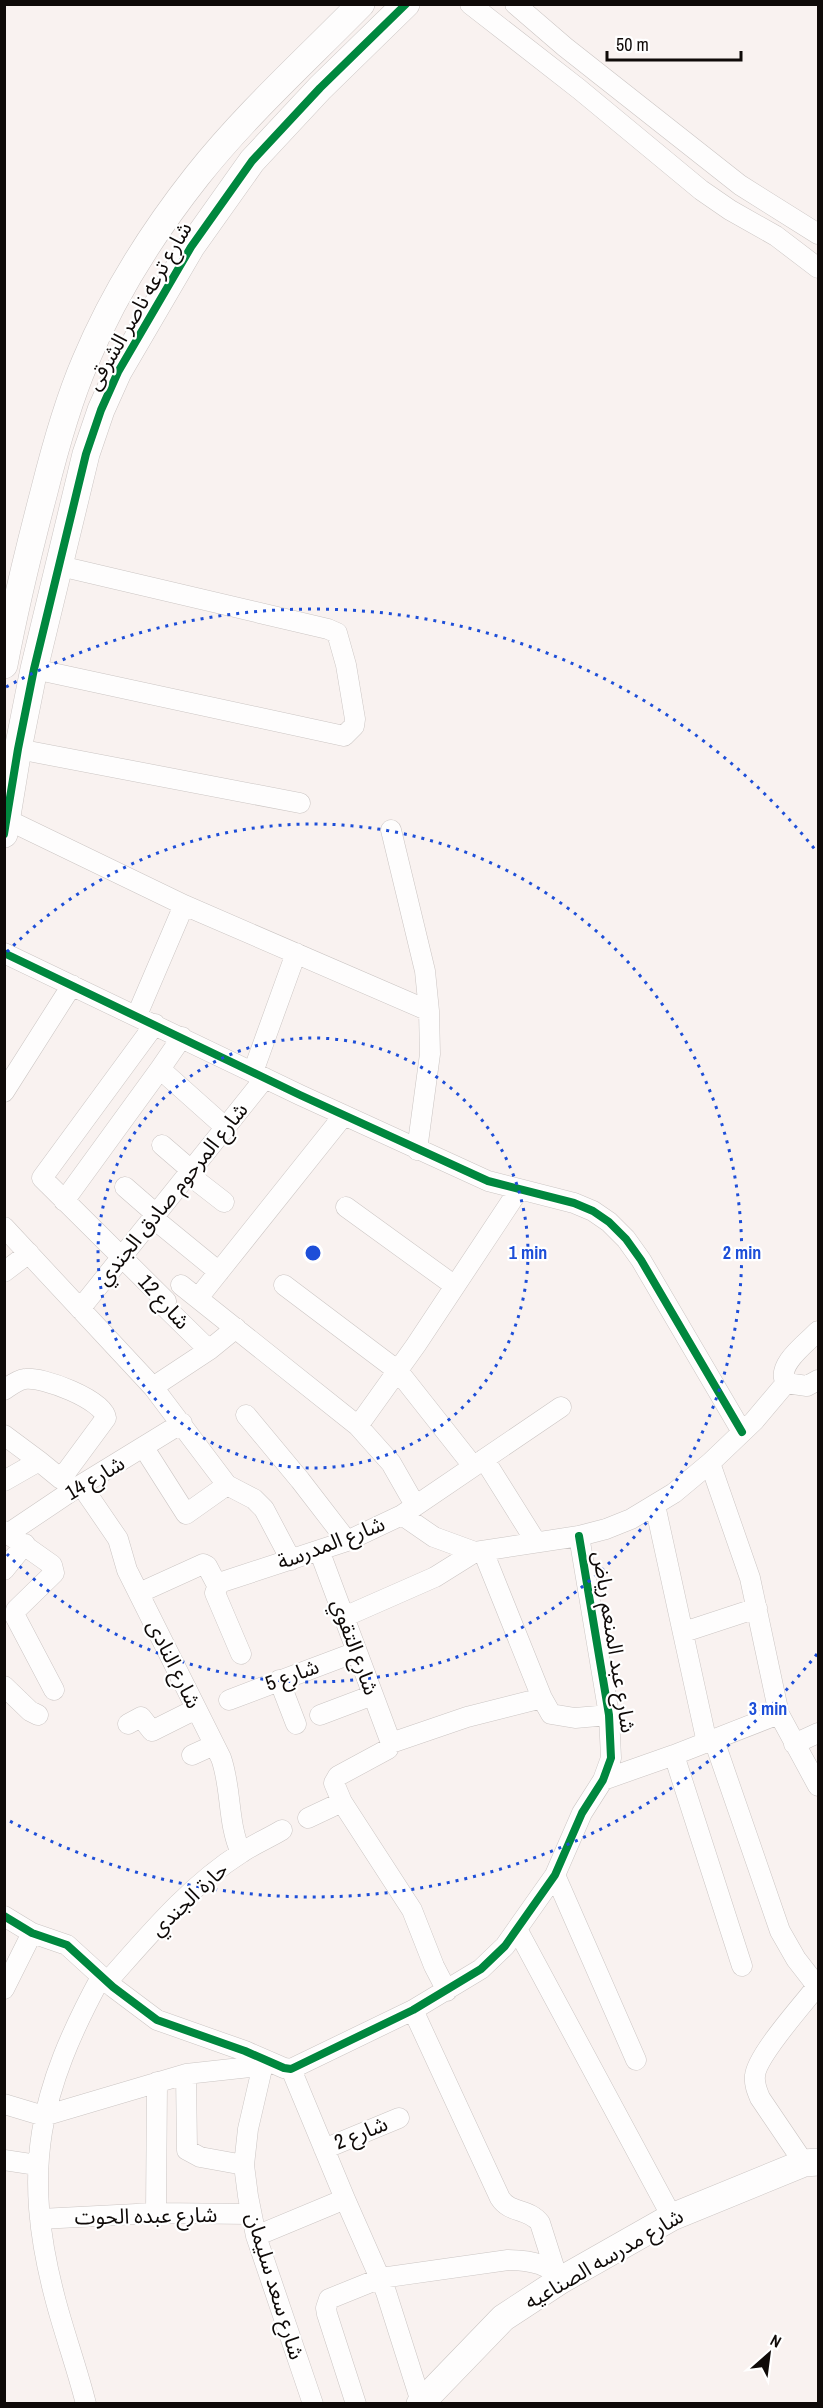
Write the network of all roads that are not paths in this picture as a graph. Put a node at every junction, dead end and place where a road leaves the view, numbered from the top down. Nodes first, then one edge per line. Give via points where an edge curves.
1 (361, 4) edge
2 (406, 4) edge
3 (470, 4) edge
4 (515, 4) edge
5 (819, 234) edge
6 (819, 268) edge
7 (60, 566) junction
8 (4, 665) edge
9 (34, 669) junction
10 (18, 749) junction
11 (300, 803) dead end
12 (6, 827) edge
13 (391, 830) dead end
14 (184, 905) junction
15 (4, 953) edge
16 (296, 953) junction
17 (72, 985) junction
18 (429, 1011) junction
19 (137, 1015) junction
20 (155, 1024) junction
21 (182, 1037) junction
22 (160, 1069) junction
23 (259, 1075) junction
24 (4, 1092) edge
25 (344, 1116) junction
26 (225, 1128) junction
27 (162, 1145) dead end
28 (417, 1150) junction
29 (190, 1172) junction
30 (124, 1187) dead end
31 (518, 1191) junction
32 (64, 1201) junction
33 (224, 1202) dead end
34 (346, 1208) dead end
35 (155, 1216) junction
36 (4, 1227) edge
37 (29, 1253) junction
38 (122, 1257) junction
39 (4, 1272) edge
40 (219, 1272) junction
41 (181, 1285) dead end
42 (284, 1285) dead end
43 (455, 1286) junction
44 (198, 1298) junction
45 (80, 1309) junction
46 (236, 1328) junction
47 (819, 1331) edge
48 (209, 1350) junction
49 (398, 1371) junction
50 (819, 1380) edge
51 (786, 1383) junction
52 (153, 1387) junction
53 (4, 1390) edge
54 (561, 1407) dead end
55 (246, 1415) dead end
56 (182, 1423) junction
57 (358, 1426) junction
58 (742, 1432) junction
59 (4, 1435) edge
60 (144, 1448) junction
61 (39, 1461) junction
62 (479, 1462) junction
63 (710, 1463) junction
64 (4, 1481) edge
65 (81, 1485) junction
66 (227, 1485) junction
67 (655, 1505) junction
68 (408, 1510) junction
69 (13, 1536) edge
70 (579, 1536) junction
71 (347, 1541) junction
72 (536, 1542) junction
73 (319, 1550) junction
74 (479, 1552) junction
75 (291, 1560) junction
76 (4, 1570) edge
77 (217, 1585) junction
78 (139, 1593) junction
79 (758, 1608) junction
80 (344, 1617) junction
81 (684, 1632) junction
82 (356, 1652) junction
83 (241, 1654) dead end
84 (279, 1680) junction
85 (4, 1686) edge
86 (54, 1690) dead end
87 (373, 1695) junction
88 (542, 1698) junction
89 (229, 1700) dead end
90 (196, 1708) junction
91 (609, 1714) junction
92 (779, 1714) junction
93 (38, 1715) dead end
94 (320, 1715) dead end
95 (128, 1724) dead end
96 (296, 1724) dead end
97 (819, 1733) edge
98 (711, 1741) junction
99 (391, 1743) junction
100 (794, 1744) junction
101 (214, 1745) junction
102 (192, 1755) dead end
103 (674, 1755) junction
104 (603, 1780) junction
105 (819, 1786) edge
106 (342, 1802) junction
107 (308, 1818) dead end
108 (282, 1830) dead end
109 (241, 1853) junction
110 (555, 1875) junction
111 (4, 1916) edge
112 (517, 1929) junction
113 (32, 1933) junction
114 (742, 1965) dead end
115 (104, 1979) junction
116 (818, 1985) edge
117 (4, 1989) edge
118 (447, 1991) junction
119 (413, 2010) junction
120 (264, 2060) junction
121 (636, 2060) dead end
122 (291, 2068) junction
123 (186, 2074) junction
124 (157, 2082) junction
125 (4, 2104) edge
126 (44, 2116) junction
127 (399, 2118) dead end
128 (324, 2149) junction
129 (4, 2160) edge
130 (811, 2163) edge
131 (37, 2165) junction
132 (244, 2165) junction
133 (345, 2199) junction
134 (156, 2213) junction
135 (251, 2214) junction
136 (672, 2217) junction
137 (40, 2219) junction
138 (256, 2236) junction
139 (558, 2275) junction
140 (381, 2278) junction
141 (86, 2403) edge
142 (313, 2403) edge
143 (356, 2403) edge
144 (421, 2403) edge

1 - 8 street, شارع ترعه ناصر الشرقى via 198,174 154,233 116,296 59,431 18,588
2 - 7 street, شارع ترعه ناصر الشرقى via 252,161 191,247 118,372 101,410 86,454
3 - 6 street via 701,190
4 - 5 street via 740,185
7 - 9 street, شارع ترعه ناصر الشرقى
7 - 9 street via 337,633 346,665 354,726 344,736
9 - 10 street, شارع ترعه ناصر الشرقى
10 - 11 street
10 - 12 street, شارع ترعه ناصر الشرقى
12 - 14 street
13 - 18 street via 425,971
14 - 16 street
14 - 19 street
15 - 17 street
16 - 18 street
16 - 23 street, شارع المرحوم صادق الجندي
17 - 19 street
17 - 24 street
18 - 28 street via 430,1054
19 - 20 street
20 - 21 street
20 - 32 street, شارع 12 via 42,1178
21 - 22 street
21 - 23 street
22 - 26 street
22 - 32 street
23 - 25 street
23 - 26 street, شارع المرحوم صادق الجندي
25 - 28 street
25 - 40 street
26 - 29 street, شارع المرحوم صادق الجندي
27 - 29 street
28 - 31 street
29 - 33 street
29 - 35 street, شارع المرحوم صادق الجندي
30 - 35 street
31 - 43 street
31 - 58 street via 593,1211 626,1239
32 - 38 street, شارع 12
34 - 43 street
35 - 38 street, شارع المرحوم صادق الجندي
35 - 40 street
36 - 37 street
37 - 39 street
37 - 45 street
38 - 45 street, شارع المرحوم صادق الجندي
38 - 48 street, شارع 12
40 - 44 street
41 - 44 street
42 - 49 street
43 - 49 street
44 - 46 street
45 - 52 street
46 - 48 street
46 - 57 street
47 - 51 street via 787,1363
48 - 52 street
49 - 57 street
49 - 62 street
50 - 51 street via 807,1386
51 - 58 street
52 - 56 street
53 - 61 street via 25,1378 47,1382 98,1405 105,1414 103,1423 62,1479
54 - 62 street, شارع المدرسة
55 - 71 street
56 - 60 street, شارع 14
56 - 66 street
57 - 68 street via 391,1463
58 - 63 street
59 - 61 street
60 - 65 street, شارع 14
60 - 66 street via 186,1514
61 - 64 street
62 - 68 street, شارع المدرسة
62 - 72 street
63 - 67 street
63 - 79 street
65 - 69 street, شارع 14
65 - 78 street, شارع النادى via 118,1539
66 - 75 street via 264,1509
67 - 70 street via 606,1529
67 - 81 street
68 - 71 street, شارع المدرسة
68 - 74 street via 434,1538
69 - 76 street, شارع 14
69 - 86 street via 52,1565 54,1573 16,1610 15,1616
70 - 72 street
70 - 91 street, شارع عبد المنعم رياض
71 - 73 street, شارع المدرسة
72 - 74 street
73 - 75 street, شارع المدرسة
73 - 80 street, شارع التقوي
74 - 80 street via 435,1577
74 - 88 street
75 - 77 street, شارع المدرسة
77 - 78 street via 202,1564
77 - 83 street via 215,1593
78 - 90 street, شارع النادى
79 - 81 street
79 - 92 street
80 - 82 street, شارع التقوي
81 - 98 street
82 - 84 street, شارع 5
82 - 87 street, شارع التقوي
84 - 89 street, شارع 5
84 - 96 street
85 - 93 street
87 - 94 street
87 - 99 street, شارع التقوي
88 - 91 street via 551,1714 557,1716
88 - 99 street via 467,1717
90 - 95 street via 152,1731 141,1717
90 - 101 street, شارع النادى
91 - 104 street, شارع عبد المنعم رياض via 611,1758
92 - 98 street
92 - 100 street
97 - 100 street
98 - 103 street
98 - 116 street via 780,1931 796,1959
99 - 106 street via 388,1749 336,1778 334,1784
100 - 105 street
101 - 102 street
101 - 109 street, شارع النادى via 225,1768 233,1829
103 - 104 street
103 - 114 street
104 - 110 street, شارع عبد المنعم رياض via 582,1813
106 - 107 street
106 - 118 street via 412,1910
108 - 109 street, حارة الجندي
109 - 115 street, حارة الجندي via 203,1882
110 - 112 street, شارع عبد المنعم رياض
110 - 121 street
111 - 113 street
112 - 118 street, شارع عبد المنعم رياض via 481,1969
112 - 136 street
113 - 115 street via 68,1945
113 - 117 street
115 - 120 street via 157,2020
115 - 126 street, حارة الجندي via 65,2049
116 - 130 street via 754,2074 760,2098
118 - 119 street, شارع عبد المنعم رياض
119 - 122 street, شارع عبد المنعم رياض
119 - 139 street via 500,2198 508,2207 536,2217
120 - 122 street
120 - 123 street via 250,2067
120 - 132 street, شارع سعد سليمان
122 - 128 street
123 - 124 street
123 - 132 street via 187,2150 200,2157
124 - 126 street
124 - 134 street
125 - 126 street
126 - 131 street, حارة الجندي
127 - 128 street, شارع 2
128 - 133 street
129 - 131 street
130 - 136 street, شارع مدرسه الصناعيه
131 - 137 street, حارة الجندي
132 - 135 street, شارع سعد سليمان
133 - 138 street
133 - 140 street
134 - 135 street, شارع عبده الحوت
134 - 137 street, شارع عبده الحوت
135 - 138 street, شارع سعد سليمان
136 - 139 street, شارع مدرسه الصناعيه
137 - 141 street, حارة الجندي via 55,2298
138 - 142 street, شارع سعد سليمان
139 - 140 street via 525,2260 508,2260
139 - 144 street, شارع مدرسه الصناعيه via 502,2318
140 - 143 street via 329,2300 326,2308
140 - 144 street

